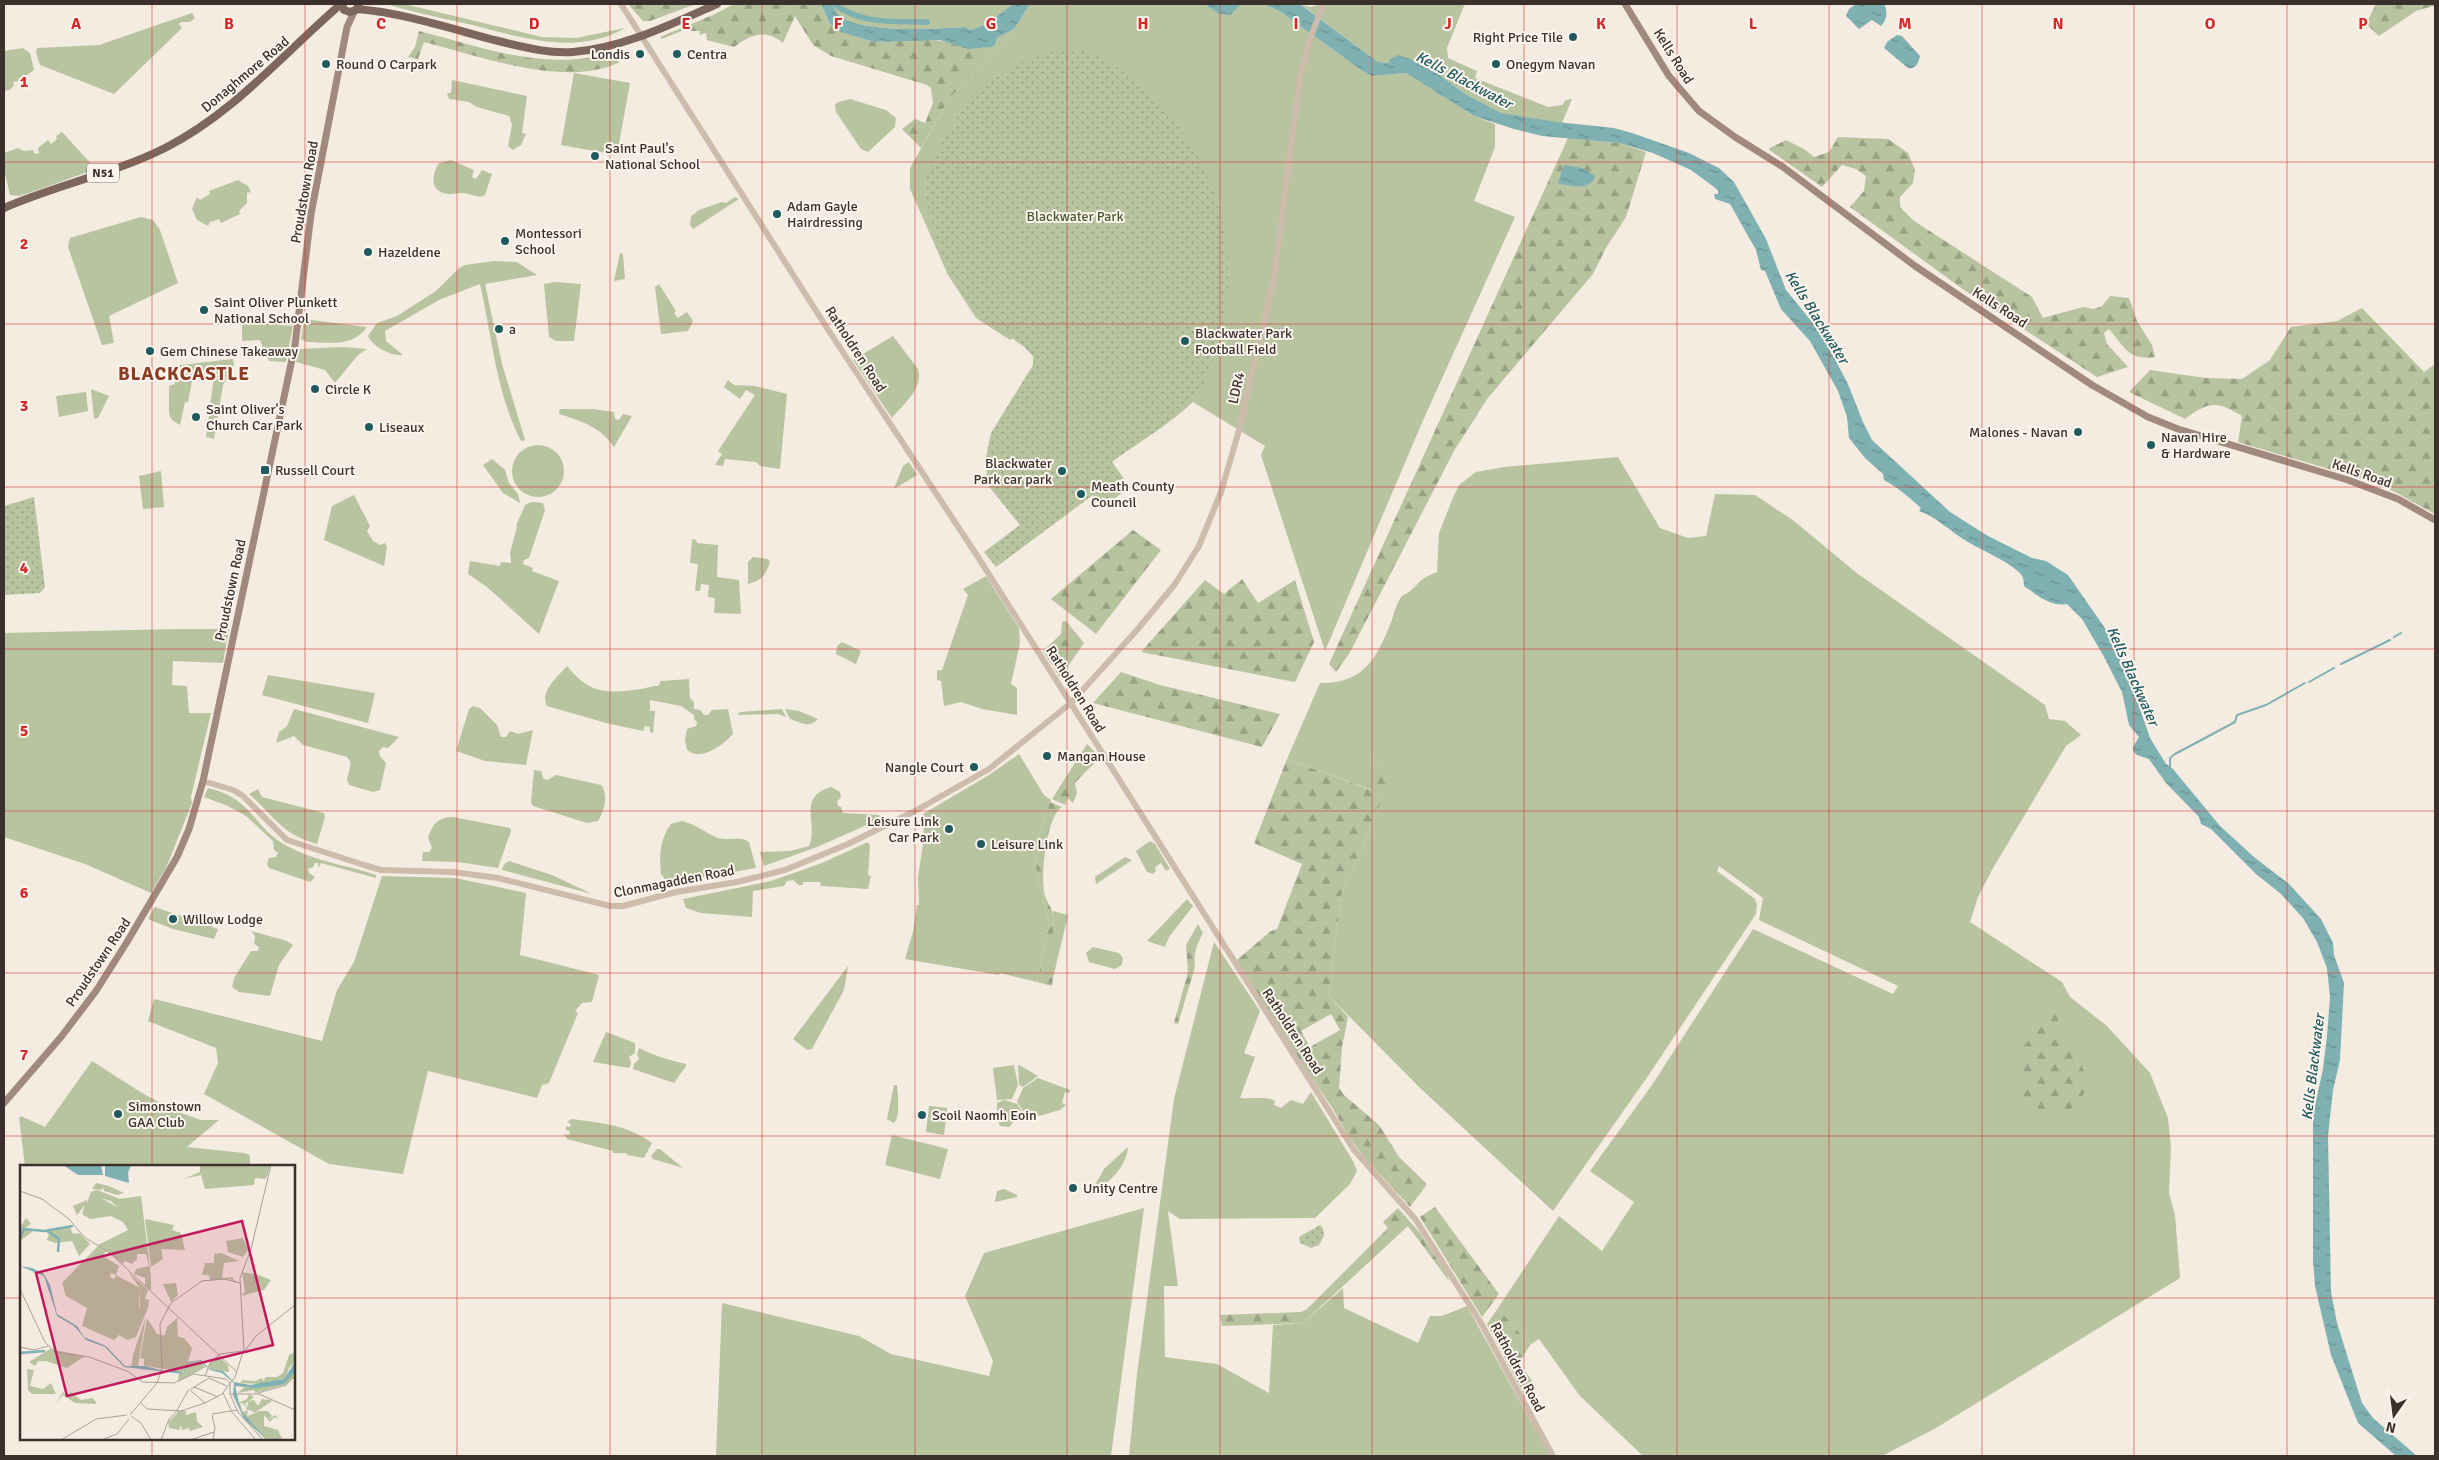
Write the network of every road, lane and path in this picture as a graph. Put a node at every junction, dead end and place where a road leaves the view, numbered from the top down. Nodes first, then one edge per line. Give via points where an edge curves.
1 (365, 4) edge
2 (621, 4) edge
3 (717, 4) edge
4 (1323, 4) edge
5 (1625, 4) edge
6 (349, 8) edge
7 (391, 14) junction
8 (642, 35) junction
9 (4, 208) edge
10 (2435, 520) edge
11 (1071, 703) junction
12 (203, 781) junction
13 (4, 1103) edge
14 (1553, 1456) edge

1 - 7 main road, N51
2 - 8 street, Ratholdren Road
3 - 8 main road, N51
4 - 11 street, LDR4 via 1300,80 1273,282 1238,434 1221,492 1199,546 1184,572
5 - 10 main road, Kells Road via 1678,88 1714,122 1783,166 1915,266 2117,400 2178,430 2384,493
6 - 7 main road, N51
6 - 9 main road, Donaghmore Road / N51 via 328,15 238,100 178,141 137,161
6 - 12 main road, Proudstown Road via 311,214 295,345
7 - 8 main road, N51 via 554,52 588,50
8 - 11 street, Ratholdren Road via 827,328
11 - 12 street, Clonmagadden Road via 983,772 916,811 848,844 762,877 676,892 623,906 600,904 498,878 364,866 287,840 243,796
11 - 14 street, Ratholdren Road via 1354,1150 1416,1220 1481,1323
12 - 13 main road, Proudstown Road via 189,830 144,914 96,991

